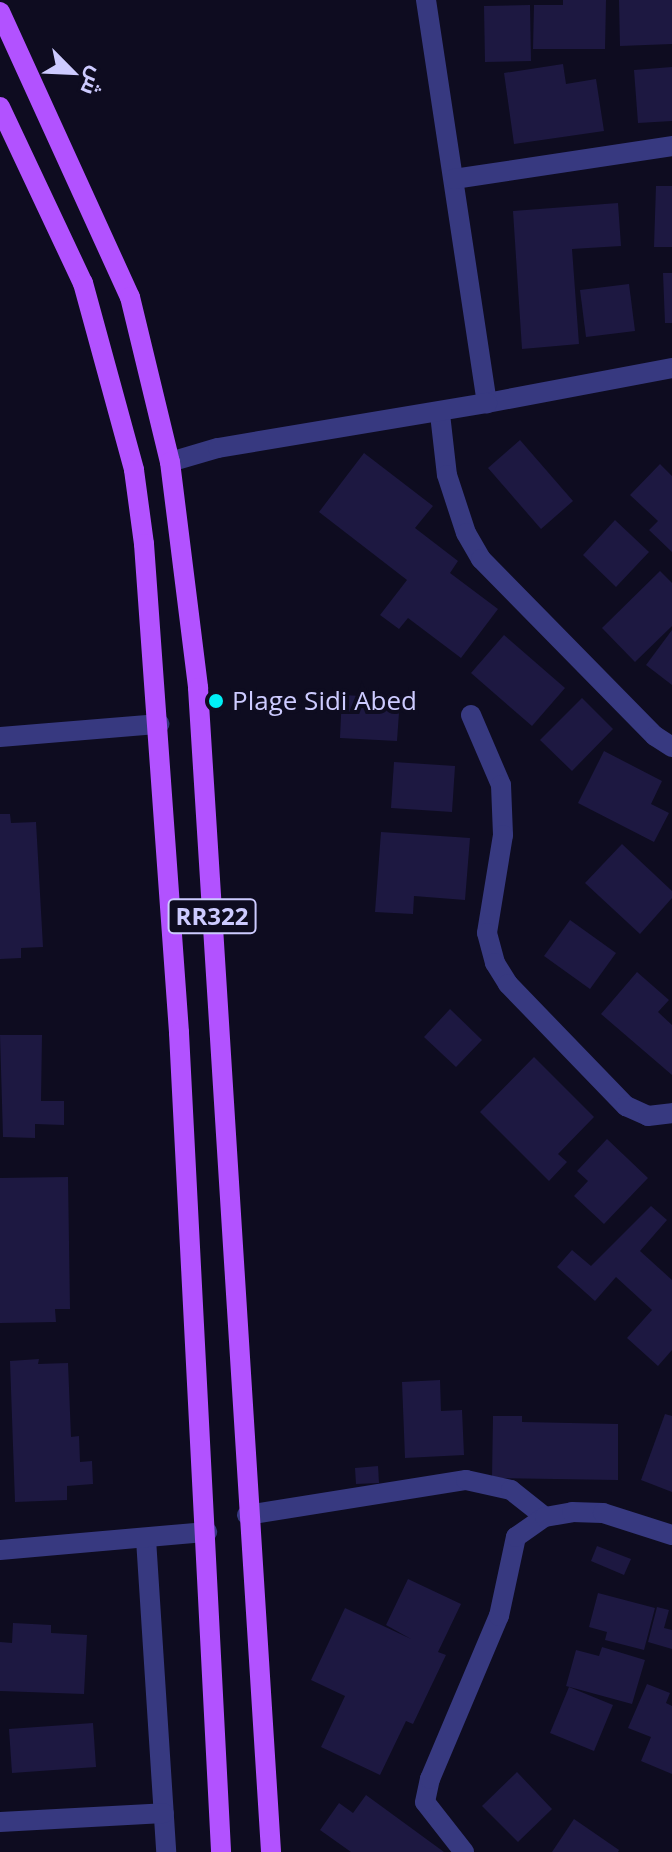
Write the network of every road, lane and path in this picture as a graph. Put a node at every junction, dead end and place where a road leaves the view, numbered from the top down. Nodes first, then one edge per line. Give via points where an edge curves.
1 (426, 0) edge
2 (0, 12) edge
3 (0, 107) edge
4 (672, 146) edge
5 (454, 179) junction
6 (672, 368) edge
7 (487, 403) junction
8 (440, 414) junction
9 (170, 462) junction
10 (471, 715) dead end
11 (159, 724) junction
12 (0, 737) edge
13 (672, 747) edge
14 (672, 1113) edge
15 (247, 1515) junction
16 (545, 1517) junction
17 (207, 1532) junction
18 (672, 1535) edge
19 (146, 1539) junction
20 (0, 1550) edge
21 (164, 1813) junction
22 (0, 1822) edge
23 (166, 1852) edge
24 (221, 1852) edge
25 (271, 1852) edge
26 (464, 1852) edge

1 - 5 street
2 - 9 main road, RR322 via 130,297
3 - 11 main road, RR322 via 83,283 110,374 134,470
4 - 5 street
5 - 7 street
6 - 7 street
7 - 8 street
8 - 9 street via 218,448
8 - 13 street via 447,475 466,533 481,559 655,736
9 - 15 main road, RR322 via 198,688
10 - 14 street via 501,785 503,835 487,933 495,963 508,984 626,1106 648,1116
11 - 12 street
11 - 17 main road, RR322
15 - 16 street via 466,1480 511,1490
15 - 25 main road, RR322
16 - 18 street via 603,1513
16 - 26 street via 516,1537 499,1616 430,1779 425,1802
17 - 19 street
17 - 24 main road, RR322
19 - 20 street
19 - 21 street
21 - 22 street
21 - 23 street

